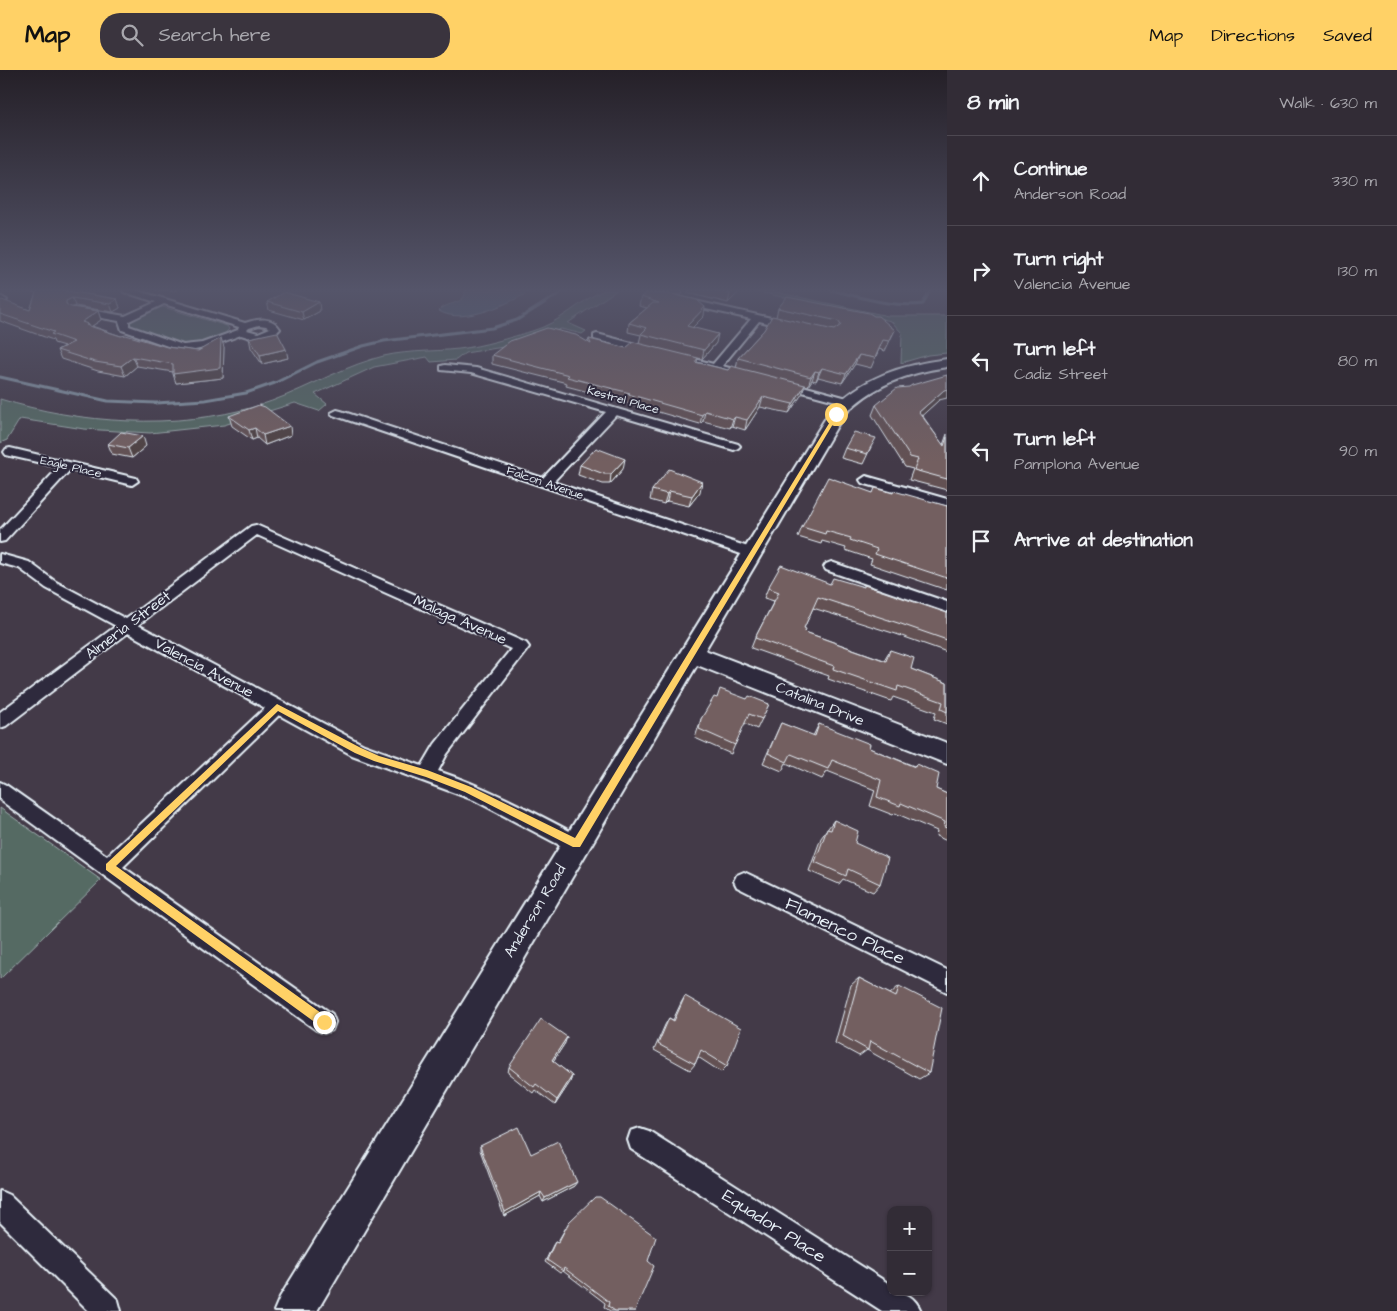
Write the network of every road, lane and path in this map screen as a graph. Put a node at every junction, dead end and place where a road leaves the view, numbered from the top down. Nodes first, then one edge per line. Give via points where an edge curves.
1 (641, 348) edge
2 (732, 348) edge
3 (947, 363) edge
4 (716, 367) junction
5 (445, 368) dead end
6 (744, 374) edge
7 (771, 381) edge
8 (847, 401) junction
9 (614, 412) junction
10 (338, 413) dead end
11 (734, 446) dead end
12 (10, 452) dead end
13 (67, 466) junction
14 (866, 480) dead end
15 (132, 481) dead end
16 (545, 483) junction
17 (947, 504) edge
18 (256, 529) joint
19 (0, 538) edge
20 (752, 553) junction
21 (0, 558) edge
22 (831, 567) dead end
23 (947, 607) edge
24 (127, 626) junction
25 (692, 654) junction
26 (277, 707) junction
27 (0, 722) edge
28 (947, 754) edge
29 (427, 774) junction
30 (0, 790) edge
31 (576, 844) junction
32 (109, 867) junction
33 (744, 881) dead end
34 (947, 981) edge
35 (324, 1022) dead end
36 (640, 1140) dead end
37 (0, 1204) edge
38 (108, 1310) edge
39 (294, 1311) edge
40 (907, 1311) edge

1 - 4 street
2 - 4 street
3 - 8 street, Anderson Road via 887,377
4 - 6 street
5 - 9 street, Kestrel Place via 472,370
7 - 8 street
8 - 20 street, Anderson Road
9 - 11 street, Kestrel Place
9 - 16 street
10 - 16 street, Falcon Avenue
12 - 13 street, Eagle Place
13 - 15 street, Eagle Place
13 - 19 street
14 - 17 street
16 - 20 street, Falcon Avenue
18 - 24 street, Almeria Street
18 - 29 street, Malaga Avenue via 521,647 441,749
20 - 25 street, Anderson Road
21 - 24 street, Valencia Avenue via 24,565 50,585
22 - 23 street
24 - 26 street, Valencia Avenue
24 - 27 street, Almeria Street
25 - 28 street, Catalina Drive
25 - 31 street, Anderson Road
26 - 29 street, Valencia Avenue via 371,756
26 - 32 street
29 - 31 street, Valencia Avenue via 468,789
30 - 32 street
31 - 39 street, Anderson Road
32 - 35 street
33 - 34 street, Flamenco Place
36 - 40 street, Equador Place
37 - 38 street

